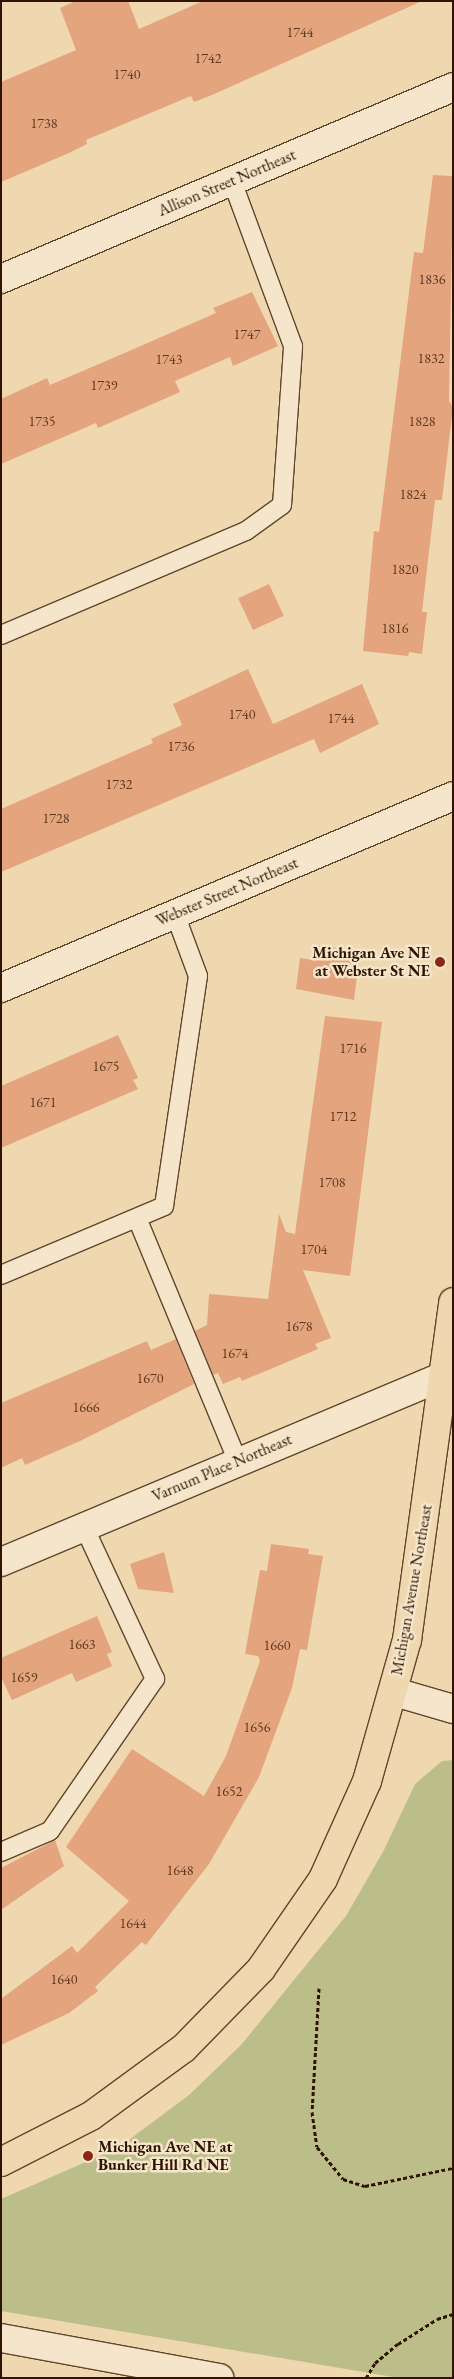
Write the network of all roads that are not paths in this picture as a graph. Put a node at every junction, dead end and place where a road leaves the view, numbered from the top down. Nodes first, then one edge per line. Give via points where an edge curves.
1 (453, 87) edge
2 (232, 181) junction
3 (1, 278) edge
4 (1, 635) edge
5 (453, 796) edge
6 (175, 914) junction
7 (1, 988) edge
8 (137, 1218) junction
9 (1, 1275) edge
10 (453, 1302) edge
11 (444, 1376) junction
12 (238, 1462) junction
13 (84, 1527) junction
14 (1, 1562) edge
15 (394, 1692) junction
16 (453, 1709) edge
17 (1, 1852) edge
18 (1, 2162) edge
19 (1, 2338) edge
20 (219, 2378) edge

1 - 2 street, Allison Street Northeast
2 - 3 street, Allison Street Northeast
2 - 4 lane via 293,346 282,505 246,531
5 - 6 street, Webster Street Northeast
6 - 7 street, Webster Street Northeast
6 - 8 lane via 198,976 164,1206
8 - 9 lane
8 - 12 lane
10 - 11 main road, Michigan Avenue Northeast
11 - 12 street, Varnum Place Northeast
11 - 15 main road, Michigan Avenue Northeast via 413,1605
12 - 13 street, Varnum Place Northeast
13 - 14 street, Varnum Place Northeast
13 - 17 lane via 155,1679 50,1831
15 - 16 street
15 - 18 main road, Michigan Avenue Northeast via 350,1825 323,1879 261,1969 205,2029 148,2077 84,2120
19 - 20 street

